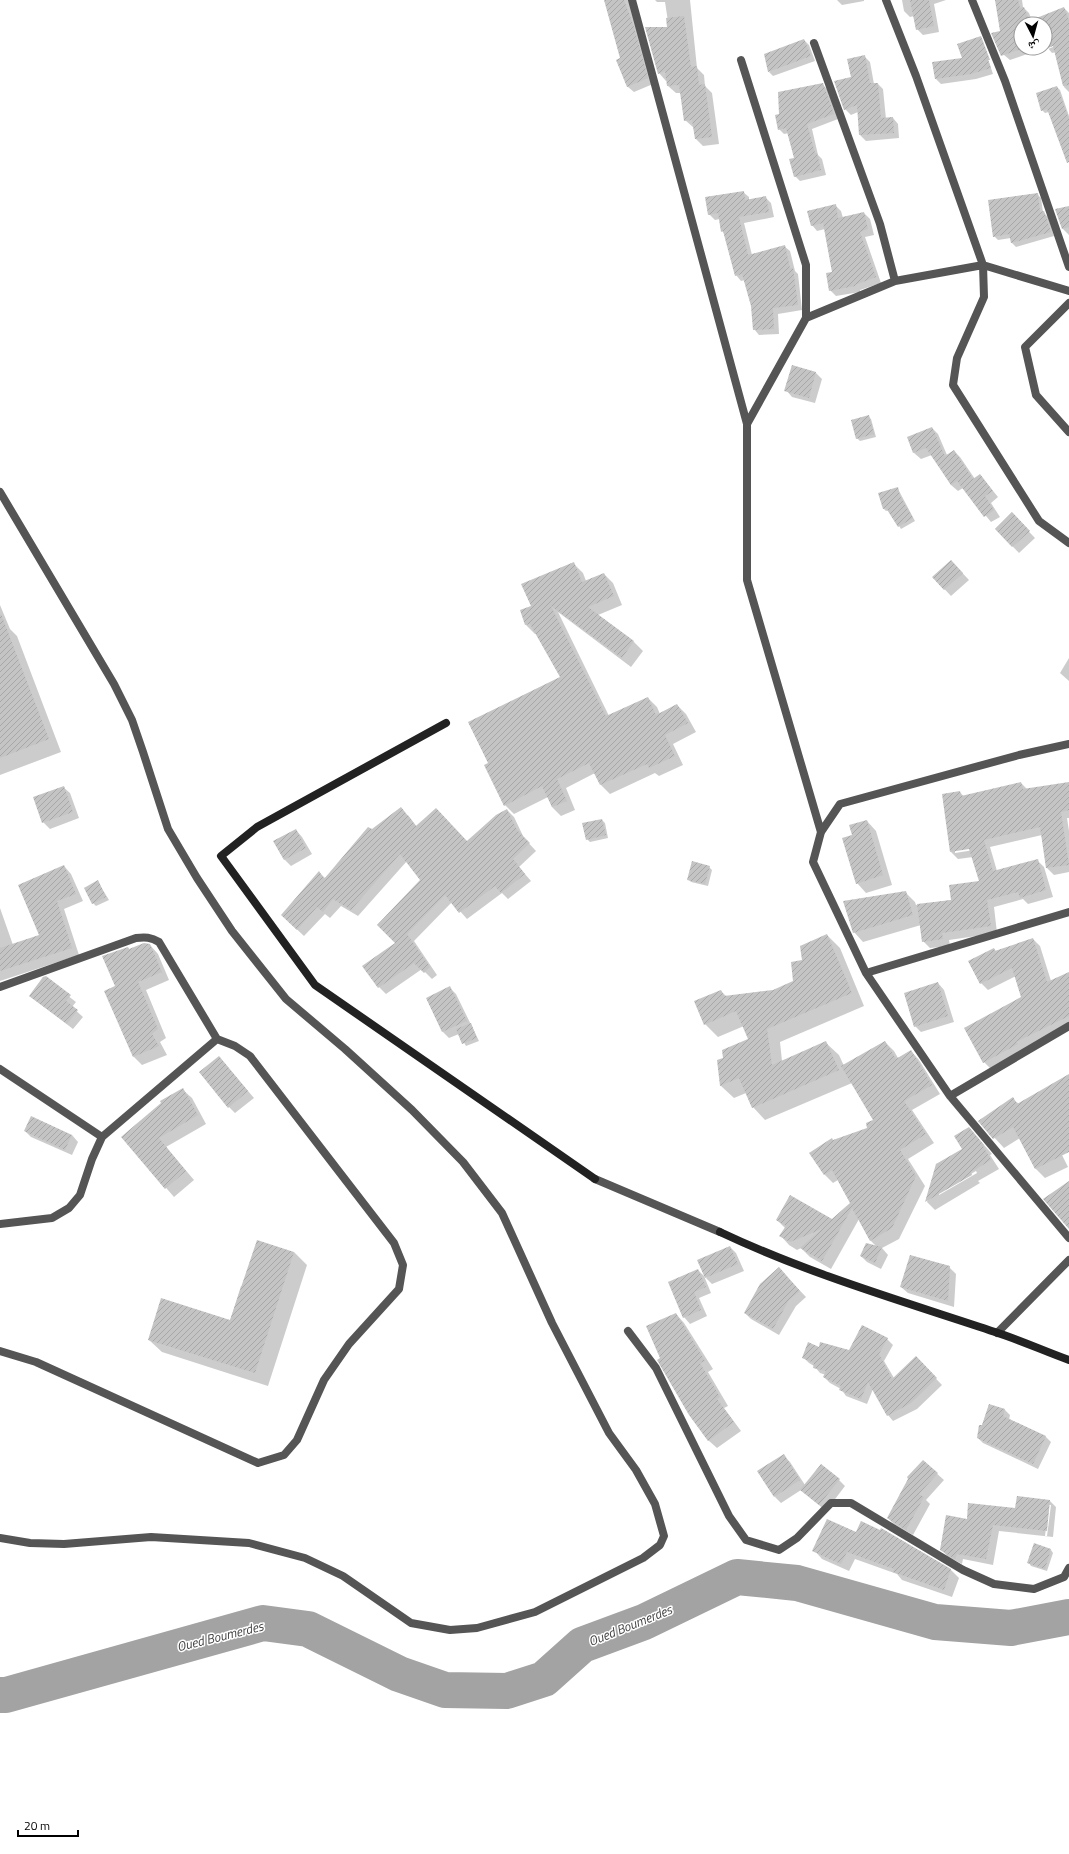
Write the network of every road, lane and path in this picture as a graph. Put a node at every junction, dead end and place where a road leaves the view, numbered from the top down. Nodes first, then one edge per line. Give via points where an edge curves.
1 (632, 0) edge
2 (886, 0) edge
3 (972, 0) edge
4 (814, 43) dead end
5 (741, 60) dead end
6 (983, 265) junction
7 (1069, 267) edge
8 (895, 281) junction
9 (1069, 291) edge
10 (1069, 303) edge
11 (806, 318) junction
12 (747, 424) junction
13 (1069, 432) edge
14 (0, 492) edge
15 (1069, 543) edge
16 (446, 723) dead end
17 (1069, 744) edge
18 (821, 832) junction
19 (1069, 912) edge
20 (866, 973) junction
21 (0, 987) edge
22 (1069, 1026) edge
23 (217, 1039) junction
24 (0, 1069) edge
25 (950, 1096) junction
26 (102, 1137) junction
27 (0, 1224) edge
28 (1069, 1238) edge
29 (1069, 1260) edge
30 (628, 1331) dead end
31 (997, 1332) junction
32 (0, 1351) edge
33 (1069, 1360) edge
34 (0, 1538) edge
35 (1069, 1568) edge

1 - 12 street
2 - 6 street via 916,76
3 - 7 street via 1005,81
4 - 8 street via 880,224
5 - 11 street via 806,265
6 - 8 street
6 - 9 street
6 - 15 street via 984,298 957,358 953,385 1039,521
8 - 11 street
10 - 13 street via 1025,347 1036,395
11 - 12 street
12 - 18 street via 747,580
14 - 34 street via 114,684 139,739 168,829 197,878 232,931 286,999 412,1110 463,1162 502,1213 552,1323 609,1433 636,1470 655,1504 664,1536 660,1545 643,1558 535,1612 477,1628 450,1630 411,1623 343,1576 305,1558 249,1543 151,1537 64,1544 30,1543
16 - 31 street via 257,827 221,856 315,985 595,1179 767,1254 863,1290
17 - 18 street via 1019,755 840,804
18 - 20 street via 814,862
19 - 20 street
20 - 25 street
21 - 23 street via 145,936 159,942
22 - 25 street
23 - 26 street
23 - 32 street via 235,1046 250,1056 394,1243 403,1265 399,1289 349,1344 328,1374 296,1440 284,1455 258,1463 36,1362
24 - 26 street
25 - 28 street
26 - 27 street via 80,1195 69,1208 52,1218
29 - 31 street
30 - 35 street via 656,1368 729,1516 746,1540 779,1550 797,1538 831,1502 851,1503 963,1570 994,1584 1034,1589 1064,1576
31 - 33 street

